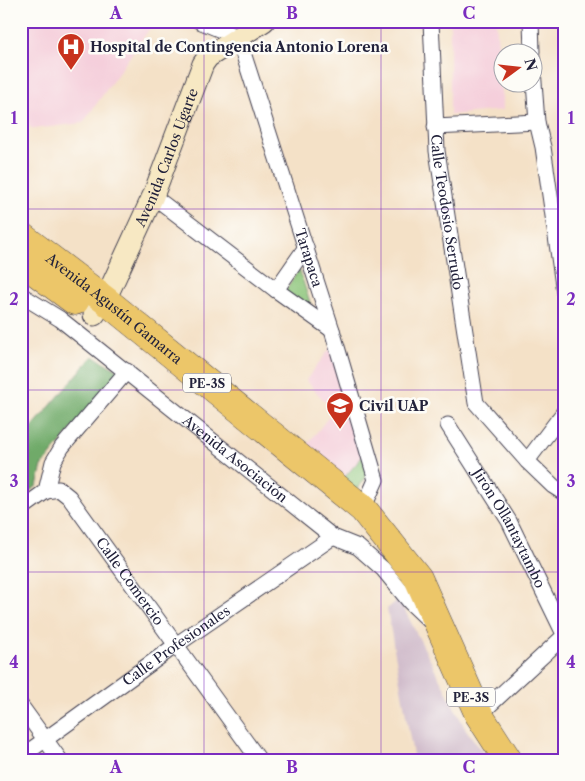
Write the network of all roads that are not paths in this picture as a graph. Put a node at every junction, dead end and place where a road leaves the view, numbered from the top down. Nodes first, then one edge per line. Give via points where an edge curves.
1 (199, 21) edge
2 (264, 21) edge
3 (432, 21) edge
4 (531, 21) edge
5 (238, 37) junction
6 (532, 42) edge
7 (535, 92) edge
8 (537, 122) junction
9 (435, 127) junction
10 (153, 196) junction
11 (21, 236) edge
12 (306, 247) junction
13 (21, 260) edge
14 (276, 290) junction
15 (564, 292) edge
16 (21, 295) edge
17 (99, 308) junction
18 (332, 330) junction
19 (127, 372) junction
20 (564, 412) edge
21 (448, 425) dead end
22 (527, 461) junction
23 (46, 492) junction
24 (564, 493) edge
25 (21, 509) edge
26 (363, 509) junction
27 (333, 537) junction
28 (386, 538) junction
29 (440, 631) junction
30 (564, 635) edge
31 (176, 645) junction
32 (21, 706) edge
33 (478, 715) junction
34 (46, 739) junction
35 (21, 757) edge
36 (60, 760) edge
37 (259, 760) edge
38 (508, 760) edge

1 - 5 street
2 - 5 street, Avenida Carlos Ugarte
3 - 9 street, Calle Teodosio Serrudo
4 - 6 street
5 - 10 street, Avenida Carlos Ugarte via 203,64
5 - 12 street, Tarapaca
7 - 8 street
8 - 9 street
8 - 15 street
9 - 22 street, Calle Teodosio Serrudo via 476,404
10 - 14 street
10 - 17 street, Avenida Carlos Ugarte
11 - 17 highway, Avenida Agustín Gamarra / PE-3S
12 - 14 street
12 - 18 street, Tarapaca
13 - 17 highway, Avenida Agustín Gamarra / PE-3S
14 - 18 street
16 - 19 street, Avenida Asociación via 60,319
17 - 26 highway, Avenida Agustín Gamarra / PE-3S
17 - 28 highway, Avenida Agustín Gamarra / PE-3S via 354,520
18 - 26 street, Tarapaca via 376,480
19 - 23 street via 62,447 54,462
19 - 27 street, Avenida Asociación
20 - 22 street
21 - 30 street, Jirón Ollantaytambo via 509,521
22 - 24 street
23 - 25 street
23 - 31 street, Calle Comercio via 59,489 69,497
26 - 28 highway, Avenida Agustín Gamarra / PE-3S
27 - 29 street, Avenida Asociación via 358,547
27 - 31 street, Calle Profesionales
28 - 29 highway, Avenida Agustín Gamarra / PE-3S via 418,578
29 - 33 highway, PE-3S
30 - 33 street
31 - 34 street, Calle Profesionales
31 - 37 street, Calle Comercio
32 - 34 street
33 - 38 highway, PE-3S
34 - 35 street, Calle Profesionales
34 - 36 street

